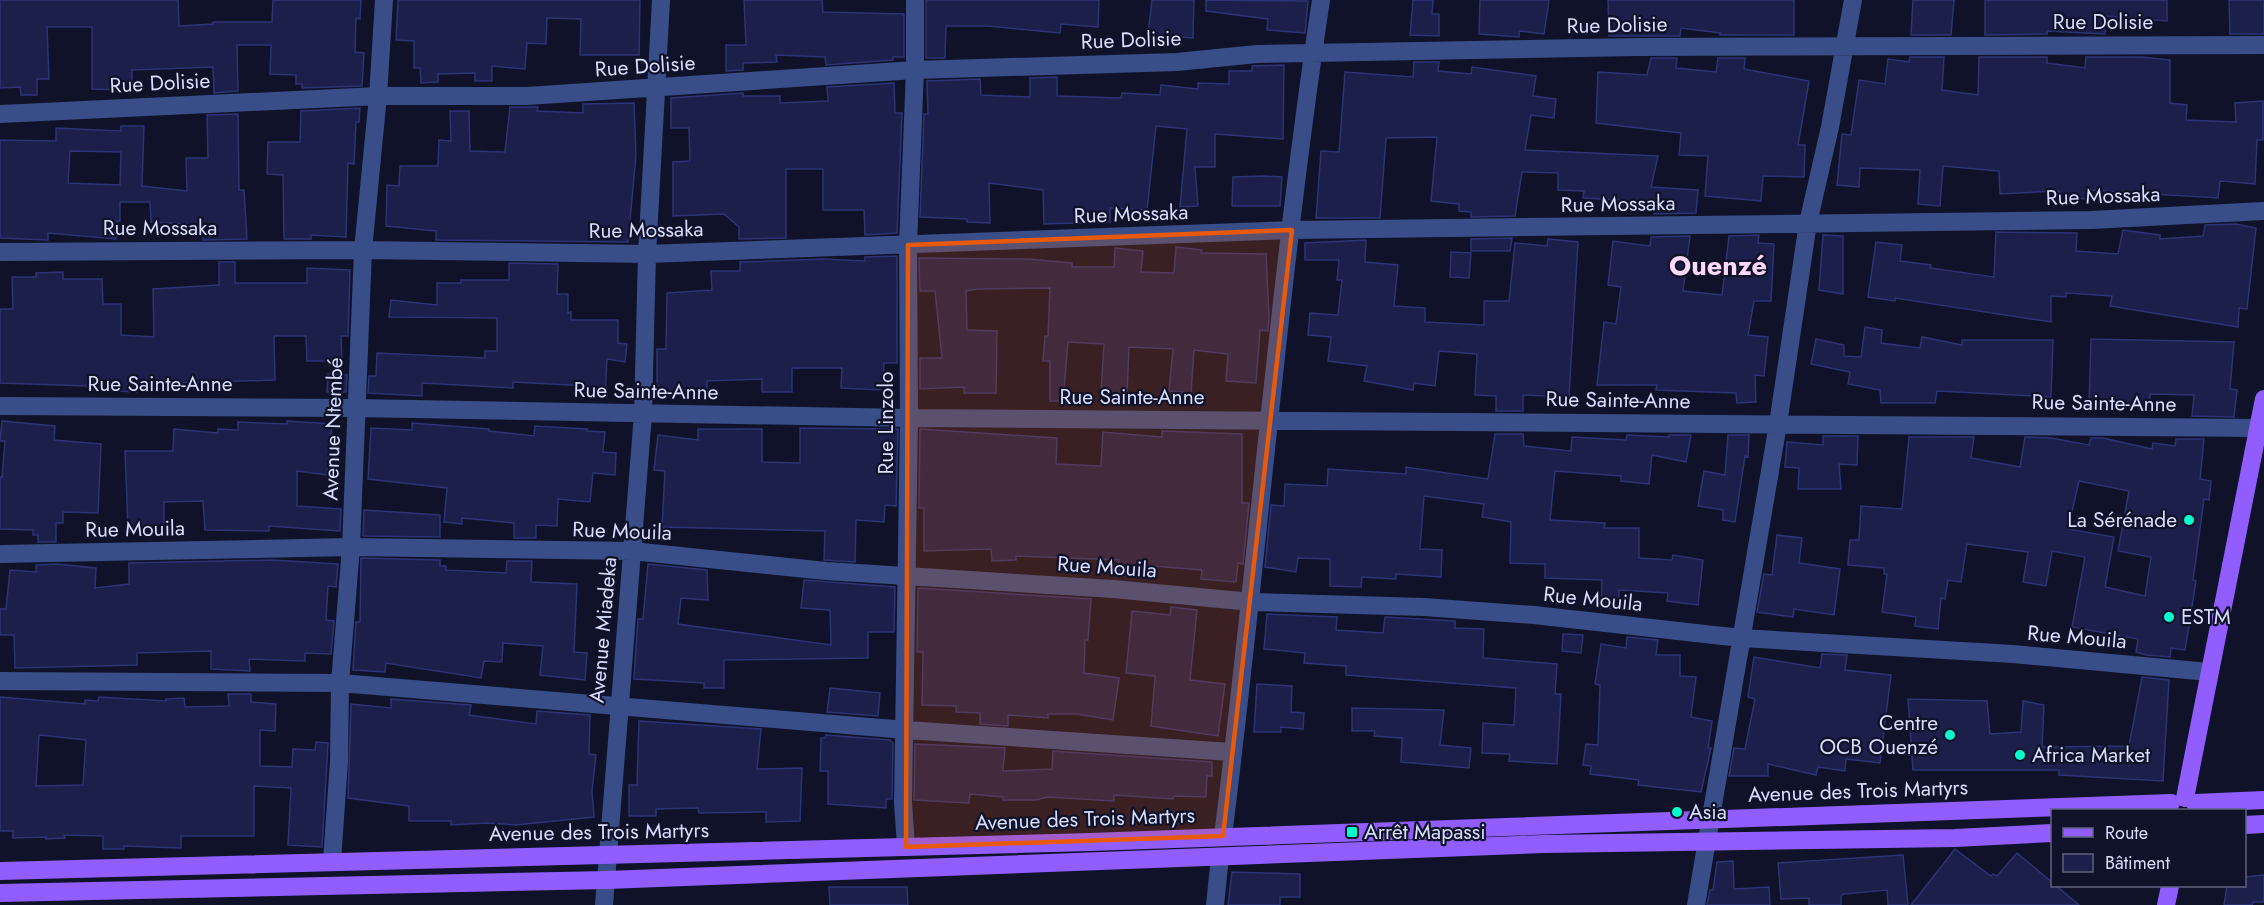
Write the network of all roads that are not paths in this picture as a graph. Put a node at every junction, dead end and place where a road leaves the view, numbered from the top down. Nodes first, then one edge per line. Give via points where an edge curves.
1 (384, 0) edge
2 (661, 0) edge
3 (915, 0) edge
4 (1322, 0) edge
5 (1853, 0) edge
6 (2264, 45) edge
7 (1846, 46) junction
8 (1313, 54) junction
9 (915, 70) junction
10 (655, 88) junction
11 (378, 96) junction
12 (0, 114) edge
13 (2264, 211) edge
14 (1808, 223) junction
15 (1292, 230) junction
16 (908, 245) junction
17 (363, 250) junction
18 (0, 252) edge
19 (647, 254) junction
20 (2264, 399) edge
21 (0, 406) edge
22 (356, 408) junction
23 (643, 414) junction
24 (909, 418) junction
25 (1270, 420) junction
26 (1778, 424) junction
27 (2261, 428) edge
28 (351, 546) junction
29 (632, 551) junction
30 (0, 554) edge
31 (906, 576) junction
32 (1252, 602) junction
33 (1741, 638) junction
34 (2209, 672) junction
35 (0, 681) edge
36 (340, 682) junction
37 (618, 706) junction
38 (906, 730) junction
39 (1231, 752) junction
40 (2264, 800) edge
41 (2183, 805) edge
42 (1711, 819) junction
43 (2264, 824) edge
44 (2246, 825) edge
45 (1362, 831) junction
46 (2051, 833) edge
47 (1223, 836) junction
48 (1708, 842) junction
49 (906, 847) junction
50 (1364, 850) junction
51 (608, 854) junction
52 (1220, 857) junction
53 (332, 861) junction
54 (0, 871) edge
55 (607, 880) junction
56 (0, 893) edge
57 (604, 905) edge
58 (1215, 905) edge
59 (1696, 905) edge

1 - 11 street, Avenue Ntembé
2 - 10 street, Avenue Miadeka
3 - 9 street, Rue Linzolo
4 - 8 street
5 - 7 street
6 - 7 street, Rue Dolisie
7 - 8 street, Rue Dolisie
7 - 14 street
8 - 9 street, Rue Dolisie
8 - 15 street
9 - 10 street, Rue Dolisie
9 - 16 street, Rue Linzolo
10 - 11 street, Rue Dolisie via 527,96
10 - 19 street, Avenue Miadeka
11 - 12 street, Rue Dolisie
11 - 17 street, Avenue Ntembé
13 - 14 street, Rue Mossaka via 2091,220
14 - 15 street, Rue Mossaka
14 - 26 street
15 - 16 street, Rue Mossaka
15 - 25 street
16 - 19 street, Rue Mossaka
16 - 24 street, Rue Linzolo
17 - 18 street, Rue Mossaka
17 - 19 street, Rue Mossaka
17 - 22 street, Avenue Ntembé
19 - 23 street, Avenue Miadeka
20 - 27 main road
21 - 22 street, Rue Sainte-Anne
22 - 23 street, Rue Sainte-Anne
22 - 28 street, Avenue Ntembé
23 - 24 street, Rue Sainte-Anne
23 - 29 street, Avenue Miadeka
24 - 25 street, Rue Sainte-Anne
24 - 31 street, Rue Linzolo
25 - 26 street, Rue Sainte-Anne
25 - 32 street
26 - 27 street, Rue Sainte-Anne
26 - 33 street
27 - 34 main road
28 - 29 street, Rue Mouila
28 - 30 street, Rue Mouila
28 - 36 street, Avenue Ntembé
29 - 31 street, Rue Mouila
29 - 37 street, Avenue Miadeka
31 - 32 street, Rue Mouila
31 - 38 street, Rue Linzolo
32 - 33 street, Rue Mouila via 1534,615
32 - 39 street
33 - 34 street, Rue Mouila via 2013,654
33 - 42 street
34 - 41 main road
35 - 36 street
36 - 37 street
36 - 53 street, Avenue Ntembé
37 - 38 street
37 - 51 street, Avenue Miadeka
38 - 39 street
38 - 49 street, Rue Linzolo
39 - 47 street
40 - 41 main road, Avenue des Trois Martyrs
41 - 42 main road, Avenue des Trois Martyrs
42 - 45 main road, Avenue des Trois Martyrs
42 - 48 street
43 - 44 main road
45 - 47 main road, Avenue des Trois Martyrs
45 - 50 main road
46 - 48 main road, Avenue des Trois Martyrs
47 - 49 main road, Avenue des Trois Martyrs
48 - 50 main road, Avenue des Trois Martyrs
48 - 59 street
49 - 51 main road, Avenue des Trois Martyrs
50 - 52 main road, Avenue des Trois Martyrs
51 - 53 main road, Avenue des Trois Martyrs
51 - 55 street, Avenue Miadeka
52 - 55 main road, Avenue des Trois Martyrs
52 - 58 street
53 - 54 main road, Avenue des Trois Martyrs
55 - 56 main road, Avenue des Trois Martyrs
55 - 57 street, Avenue Miadeka

